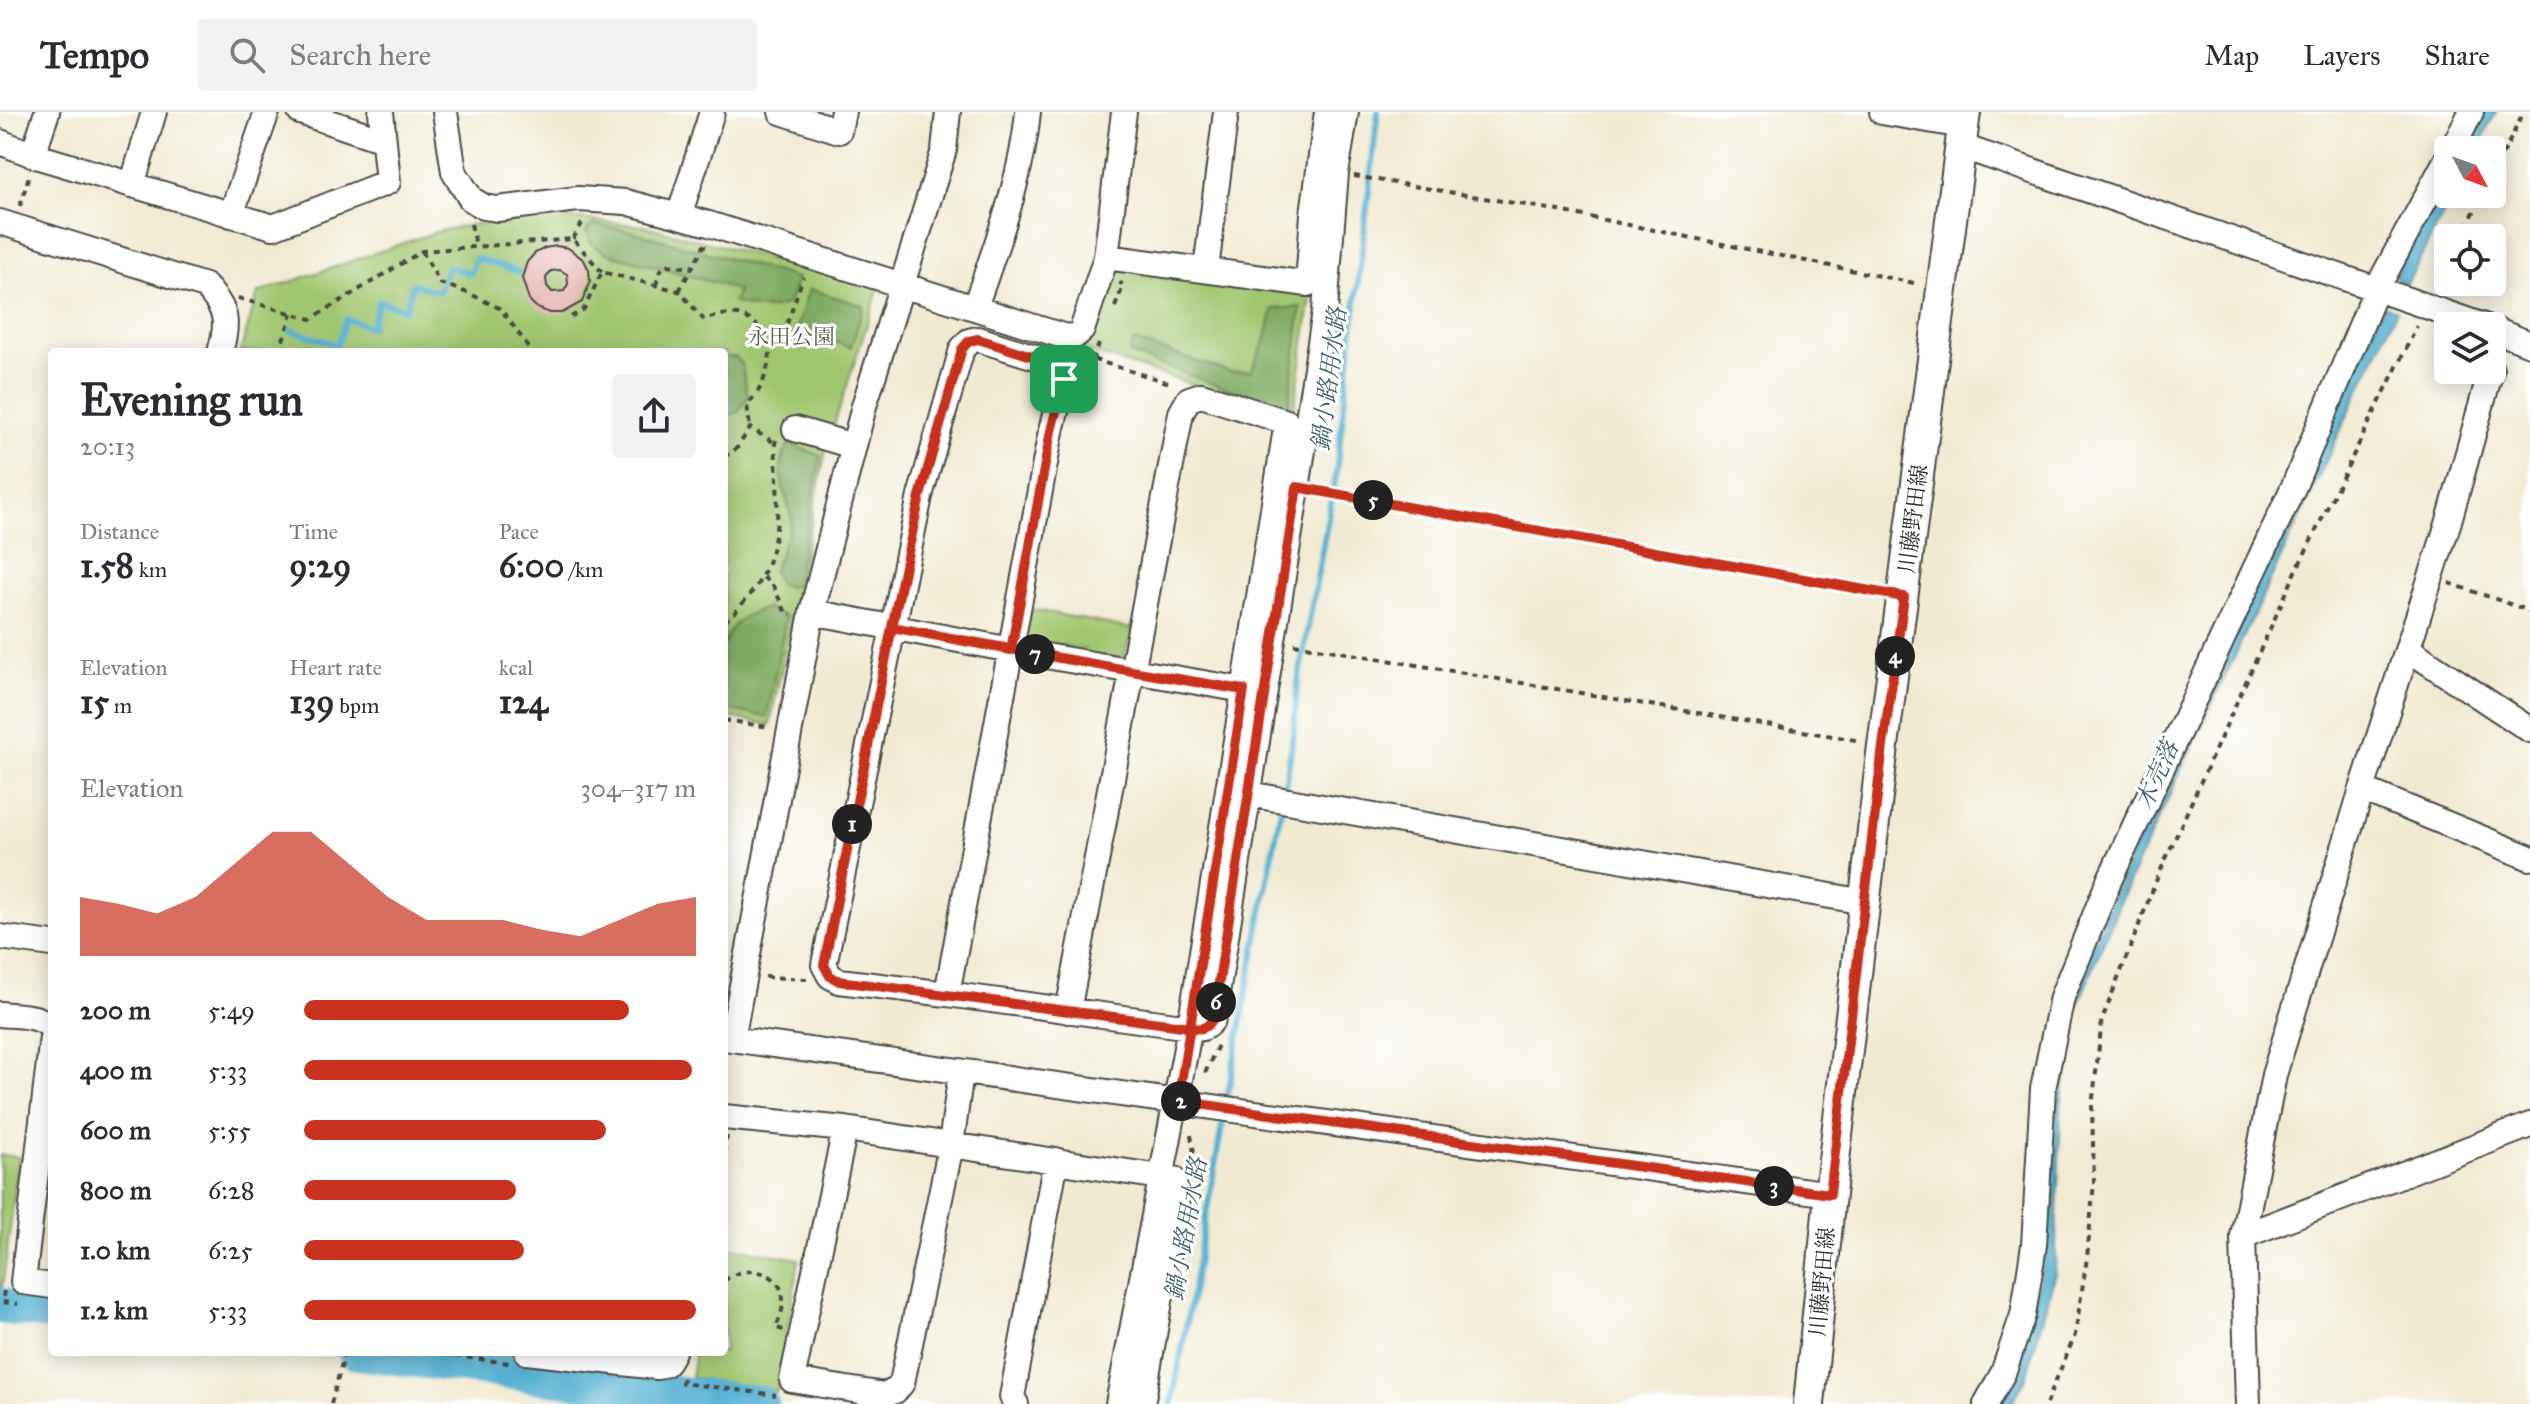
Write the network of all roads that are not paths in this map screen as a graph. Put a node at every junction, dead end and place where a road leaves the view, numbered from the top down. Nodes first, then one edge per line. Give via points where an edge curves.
1 (47, 112) edge
2 (154, 112) edge
3 (267, 112) edge
4 (300, 112) edge
5 (381, 112) edge
6 (445, 112) edge
7 (712, 112) edge
8 (781, 112) edge
9 (843, 112) edge
10 (948, 112) edge
11 (1028, 112) edge
12 (1124, 112) edge
13 (1226, 112) edge
14 (1327, 112) edge
15 (1346, 112) edge
16 (1882, 112) edge
17 (2471, 112) edge
18 (1963, 128) edge
19 (2459, 136) edge
20 (383, 140) junction
21 (0, 142) edge
22 (33, 154) junction
23 (2434, 183) edge
24 (132, 185) junction
25 (10, 215) edge
26 (231, 215) junction
27 (679, 216) junction
28 (1106, 257) junction
29 (1206, 269) junction
30 (901, 285) junction
31 (2376, 290) junction
32 (975, 307) junction
33 (2446, 312) edge
34 (2506, 334) edge
35 (2530, 344) edge
36 (221, 348) edge
37 (2487, 384) edge
38 (785, 436) road end
39 (853, 446) junction
40 (804, 613) junction
41 (892, 627) junction
42 (2408, 649) junction
43 (1011, 650) junction
44 (1133, 672) junction
45 (1244, 690) junction
46 (2530, 730) edge
47 (2362, 789) junction
48 (1248, 794) junction
49 (2530, 858) edge
50 (1865, 902) junction
51 (0, 937) edge
52 (48, 943) edge
53 (947, 994) junction
54 (1068, 1011) junction
55 (0, 1014) edge
56 (48, 1024) edge
57 (1190, 1027) junction
58 (728, 1038) edge
59 (48, 1071) edge
60 (961, 1072) junction
61 (1178, 1101) junction
62 (728, 1117) edge
63 (2530, 1125) edge
64 (845, 1129) junction
65 (951, 1145) junction
66 (1056, 1160) junction
67 (1163, 1176) junction
68 (1830, 1194) junction
69 (2243, 1236) junction
70 (48, 1285) edge
71 (578, 1356) edge
72 (679, 1360) edge
73 (1016, 1404) edge
74 (1118, 1404) edge
75 (1142, 1404) edge
76 (1809, 1404) edge
77 (1986, 1404) edge
78 (2248, 1404) edge

1 - 22 street
2 - 24 street
3 - 26 street
4 - 20 street
5 - 20 street
6 - 27 street via 454,172 477,204 497,209 578,199 626,202
7 - 27 street
8 - 9 street via 839,131
10 - 30 street via 944,150
11 - 32 street via 1008,209
12 - 28 street
13 - 29 street
14 - 29 street via 1308,284
15 - 48 street via 1325,311
16 - 18 street
17 - 19 street
18 - 31 street
18 - 50 main road, 川藤野田線
20 - 26 street via 388,182 273,227
21 - 22 street
22 - 24 street
23 - 31 street
24 - 26 street
25 - 36 street via 205,286 221,303 227,330
27 - 30 street
28 - 29 street
28 - 32 street via 1082,330 1075,336
30 - 32 street
30 - 39 street
31 - 33 street
31 - 77 street via 2293,488 2108,883 2062,997 2043,1089 2034,1245 2023,1315
34 - 35 street
37 - 42 street
38 - 39 street
39 - 40 street
40 - 41 street
40 - 58 street
41 - 43 street
41 - 43 street via 920,496 962,349 978,339 1054,363 1064,379
41 - 53 street via 824,965 839,981
42 - 46 street
42 - 47 street
43 - 44 street
43 - 53 street
44 - 45 street
44 - 45 street via 1181,413 1189,399 1201,395 1287,422
44 - 54 street
45 - 57 street
47 - 49 street
47 - 69 street via 2274,1075
48 - 50 street
48 - 57 street via 1213,1019 1200,1030
50 - 68 main road, 川藤野田線
51 - 52 street
53 - 54 street
54 - 57 street
55 - 56 street
57 - 61 street
58 - 60 street
59 - 70 street via 23,1282
60 - 61 street
60 - 65 street
61 - 67 street
61 - 68 street
62 - 64 street
63 - 69 street
64 - 65 street
64 - 65 street via 792,1380 884,1395 902,1383
65 - 66 street
66 - 67 street
66 - 73 street via 1012,1397
67 - 74 street
67 - 75 street via 1174,1179 1176,1210
68 - 76 main road, 川藤野田線
69 - 78 street
71 - 72 street via 657,1367

